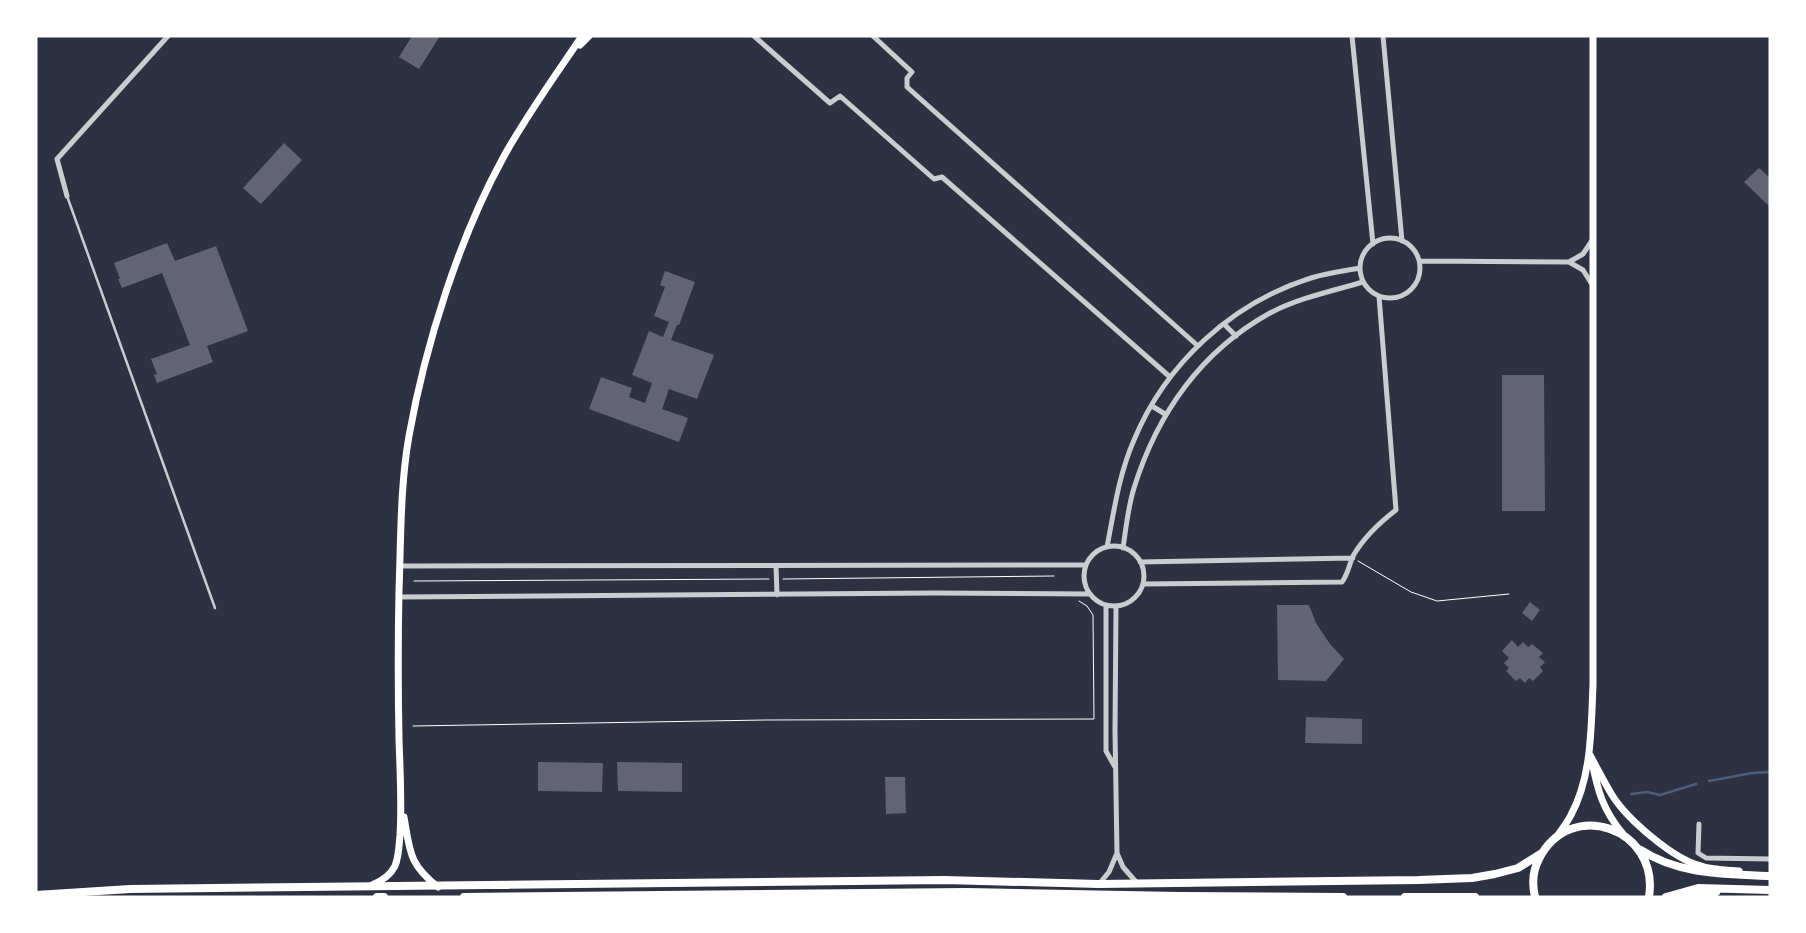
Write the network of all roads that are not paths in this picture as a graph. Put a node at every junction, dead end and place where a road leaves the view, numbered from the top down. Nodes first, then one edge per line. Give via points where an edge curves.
1 (168, 36) edge
2 (582, 36) edge
3 (589, 36) edge
4 (754, 36) edge
5 (872, 36) edge
6 (1352, 36) edge
7 (1383, 36) edge
8 (1594, 36) edge
9 (570, 54) junction
10 (67, 196) joint
11 (1593, 238) junction
12 (1402, 241) junction
13 (1373, 244) junction
14 (1420, 262) junction
15 (1569, 262) junction
16 (1360, 268) junction
17 (1364, 282) junction
18 (1594, 286) junction
19 (1379, 296) junction
20 (1224, 324) junction
21 (1236, 336) junction
22 (1198, 346) junction
23 (1170, 377) junction
24 (1152, 406) junction
25 (1166, 414) junction
26 (1107, 547) junction
27 (1123, 548) junction
28 (1353, 558) junction
29 (1140, 562) junction
30 (1086, 565) junction
31 (400, 566) junction
32 (776, 566) junction
33 (1143, 584) junction
34 (1090, 594) junction
35 (777, 595) junction
36 (399, 597) junction
37 (1106, 605) junction
38 (1116, 606) junction
39 (215, 608) dead end
40 (1106, 730) junction
41 (1115, 731) junction
42 (1590, 755) junction
43 (1116, 769) junction
44 (402, 807) junction
45 (1699, 824) dead end
46 (1623, 834) junction
47 (1555, 838) junction
48 (1638, 848) junction
49 (1117, 853) junction
50 (1542, 853) junction
51 (1770, 859) edge
52 (1770, 875) edge
53 (1137, 883) junction
54 (1099, 884) junction
55 (367, 887) junction
56 (438, 887) junction
57 (1733, 889) junction
58 (1770, 890) edge
59 (39, 894) edge
60 (1463, 896) edge
61 (377, 897) edge
62 (384, 897) edge
63 (464, 897) edge
64 (1343, 897) edge
65 (1405, 897) edge
66 (1475, 897) edge
67 (1535, 897) edge
68 (1649, 897) edge
69 (1666, 897) edge
70 (1689, 897) edge

1 - 10 street via 56,159
2 - 9 main road
3 - 9 main road
4 - 23 street via 830,103 840,96 934,179 942,177
5 - 22 street via 912,72 907,78 907,87
6 - 13 street
7 - 12 street
8 - 11 main road
9 - 31 main road via 491,180 466,236 445,297 409,436
10 - 39 lane
11 - 15 street via 1583,254
11 - 18 main road
12 - 13 street via 1387,238
12 - 14 street via 1416,253
13 - 16 street via 1366,250
14 - 15 street
14 - 19 street via 1418,280 1406,294 1388,298
15 - 18 street via 1583,270
16 - 17 street
16 - 20 street via 1312,278 1247,306
17 - 19 street
17 - 21 street via 1292,303 1270,313
18 - 42 main road
19 - 28 street via 1396,510 1371,530
20 - 21 street
20 - 22 street
21 - 25 street via 1199,369
22 - 23 street
23 - 24 street
24 - 25 street
24 - 26 street via 1134,440 1120,480
25 - 27 street via 1134,490
26 - 27 street
26 - 30 street via 1094,554
27 - 29 street
28 - 29 street
28 - 33 street via 1342,582
29 - 33 street via 1144,571
30 - 32 street
30 - 34 street via 1085,580
31 - 32 street
31 - 36 main road
32 - 35 street
33 - 38 street via 1134,598
34 - 35 street
34 - 37 street
35 - 36 street
36 - 44 main road
37 - 38 street
37 - 40 street
38 - 41 street
40 - 41 street
40 - 43 street via 1106,751
41 - 43 street
42 - 46 main road via 1609,817
42 - 47 main road via 1571,815
42 - 52 main road via 1613,796 1630,816 1680,858 1700,866
43 - 49 street
44 - 55 main road via 395,867 382,881
44 - 56 main road via 414,863
45 - 51 street via 1698,853 1706,858
46 - 47 main road via 1594,825 1573,828
46 - 48 main road
47 - 50 main road
48 - 52 main road via 1668,864 1689,869 1717,874
48 - 68 main road via 1648,866
49 - 53 street via 1121,864
49 - 54 street via 1109,872
50 - 53 main road via 1518,868 1472,878
50 - 67 main road via 1534,872
53 - 54 main road
54 - 56 main road via 944,880
55 - 56 main road
55 - 59 main road via 185,888
57 - 58 main road
57 - 69 main road via 1698,888
57 - 70 main road
60 - 65 main road
60 - 66 main road
61 - 62 main road
63 - 64 main road via 967,892

